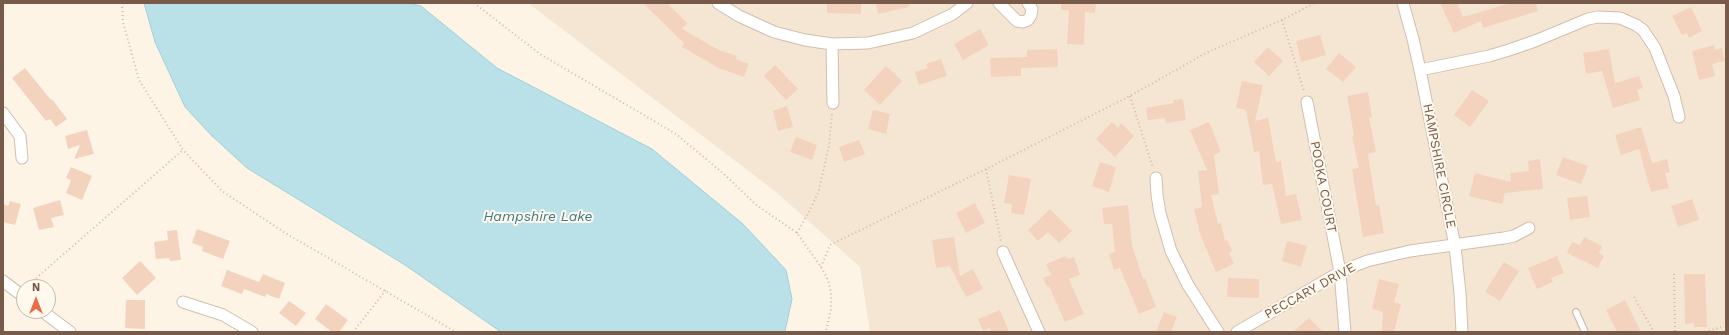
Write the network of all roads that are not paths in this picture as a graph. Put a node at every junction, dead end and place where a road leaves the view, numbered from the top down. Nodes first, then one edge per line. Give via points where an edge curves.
1 (718, 3) edge
2 (968, 3) edge
3 (999, 3) edge
4 (1028, 3) edge
5 (1403, 3) edge
6 (832, 44) junction
7 (1420, 70) junction
8 (1307, 102) road end
9 (833, 104) road end
10 (3, 113) edge
11 (1679, 117) dead end
12 (22, 158) dead end
13 (1156, 178) road end
14 (1529, 228) dead end
15 (1455, 246) junction
16 (1003, 252) road end
17 (1340, 272) junction
18 (3, 281) edge
19 (16, 291) edge
20 (183, 302) dead end
21 (1576, 312) dead end
22 (53, 319) edge
23 (70, 332) edge
24 (252, 332) edge
25 (1039, 332) edge
26 (1218, 332) edge
27 (1237, 332) edge
28 (1345, 332) edge
29 (1462, 332) edge
30 (1585, 332) edge

1 - 6 street via 774,32
2 - 6 street via 953,14 913,33 868,43
3 - 4 street via 1017,21 1023,22 1031,15 1032,10
5 - 7 street, HAMPSHIRE CIRCLE
6 - 9 street
7 - 11 street via 1509,50 1588,19 1620,18 1643,30 1655,48 1674,96
7 - 15 street, HAMPSHIRE CIRCLE
8 - 17 street, POOKA COURT
10 - 12 street via 20,136
13 - 26 street via 1160,213 1171,251 1188,285
14 - 15 street, PECCARY DRIVE via 1514,236
15 - 17 street, PECCARY DRIVE via 1389,256 1367,261
15 - 29 street, HAMPSHIRE CIRCLE
16 - 25 street
17 - 27 street, PECCARY DRIVE
17 - 28 street, POOKA COURT
18 - 19 street
20 - 24 street via 223,315
21 - 30 lane
22 - 23 street

